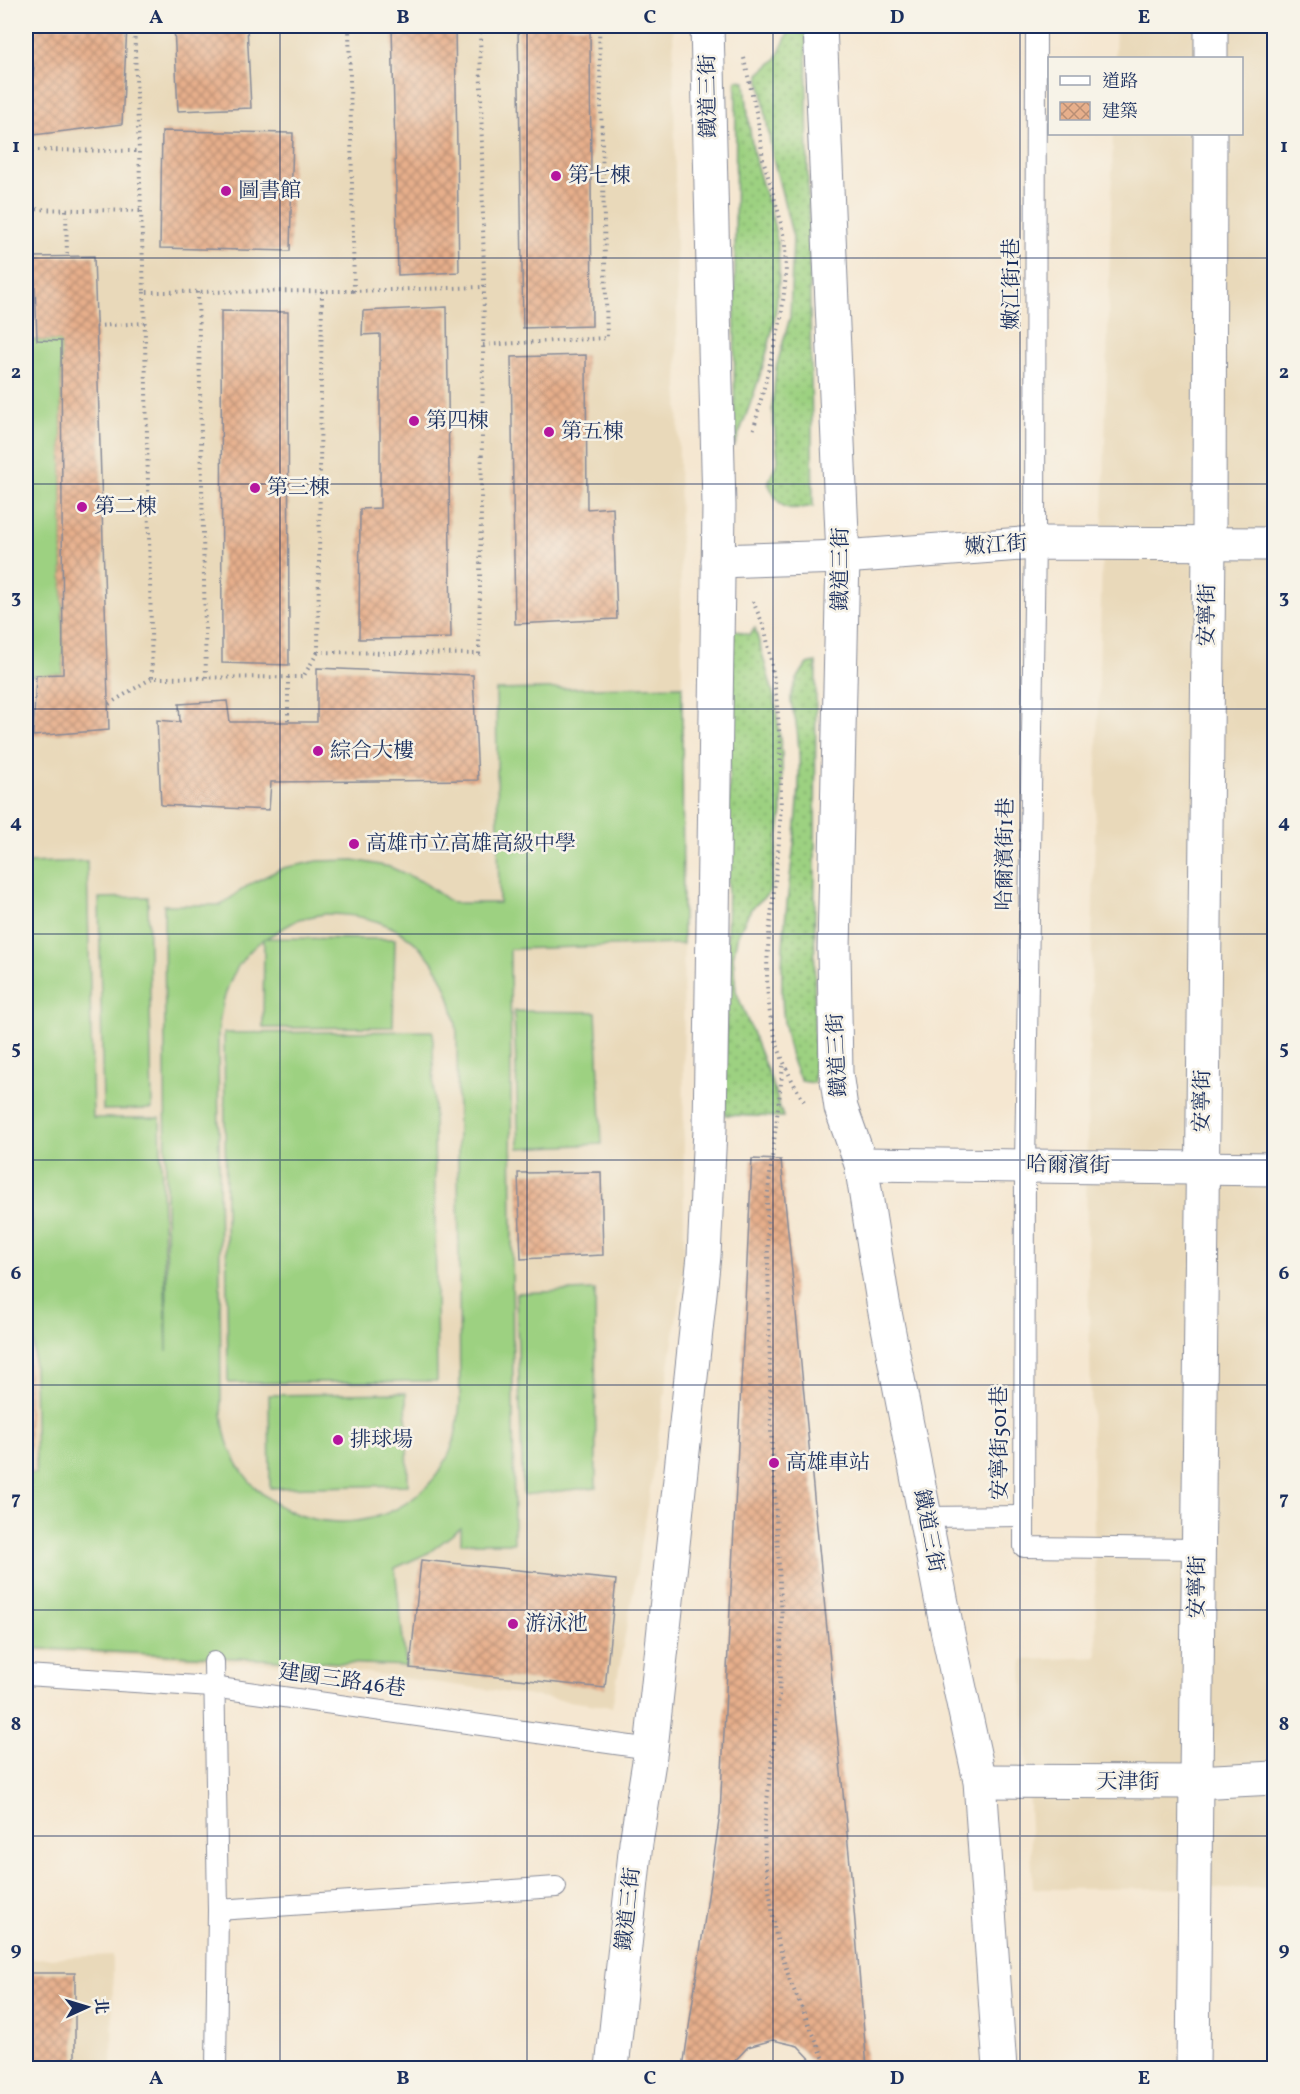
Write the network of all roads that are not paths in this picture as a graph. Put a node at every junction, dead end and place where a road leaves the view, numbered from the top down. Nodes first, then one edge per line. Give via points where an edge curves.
1 (707, 26) edge
2 (820, 26) edge
3 (1036, 26) edge
4 (1211, 26) edge
5 (1211, 57) edge
6 (1210, 135) edge
7 (1035, 543) junction
8 (1209, 544) junction
9 (1275, 544) edge
10 (843, 557) junction
11 (718, 561) junction
12 (861, 1164) junction
13 (1025, 1165) junction
14 (1203, 1169) junction
15 (1275, 1169) edge
16 (1024, 1516) junction
17 (926, 1517) junction
18 (1198, 1549) junction
19 (214, 1662) dead end
20 (26, 1676) edge
21 (212, 1687) junction
22 (651, 1749) junction
23 (1275, 1778) edge
24 (980, 1781) junction
25 (1196, 1782) junction
26 (556, 1887) dead end
27 (218, 1910) junction
28 (216, 2068) edge
29 (612, 2068) edge
30 (1000, 2068) edge
31 (1193, 2068) edge

1 - 11 street, 鐵道三街
2 - 10 street, 鐵道三街
3 - 7 lane, 嫩江街1巷
4 - 5 street
6 - 8 street, 安寧街
7 - 8 street, 嫩江街
7 - 10 street, 嫩江街
7 - 13 lane, 哈爾濱街1巷
8 - 9 street, 嫩江街
8 - 14 street, 安寧街
10 - 11 street, 嫩江街
10 - 12 street, 鐵道三街 via 834,949 836,1074 840,1108
11 - 22 street, 鐵道三街 via 710,1129 704,1256
12 - 13 street, 哈爾濱街
12 - 17 street, 鐵道三街 via 883,1302
13 - 14 street, 哈爾濱街
13 - 16 lane, 安寧街501巷
14 - 15 street, 哈爾濱街
14 - 18 street, 安寧街
16 - 17 lane
16 - 18 lane, 安寧街501巷 via 1024,1547
17 - 24 street, 鐵道三街
18 - 25 street, 安寧街
19 - 21 lane
20 - 21 lane, 建國三路46巷
21 - 22 lane, 建國三路46巷
21 - 27 lane
22 - 29 street, 鐵道三街 via 636,1844
23 - 25 street, 天津街
24 - 25 street, 天津街
24 - 30 street, 鐵道三街
25 - 31 street, 安寧街
26 - 27 lane
27 - 28 lane

